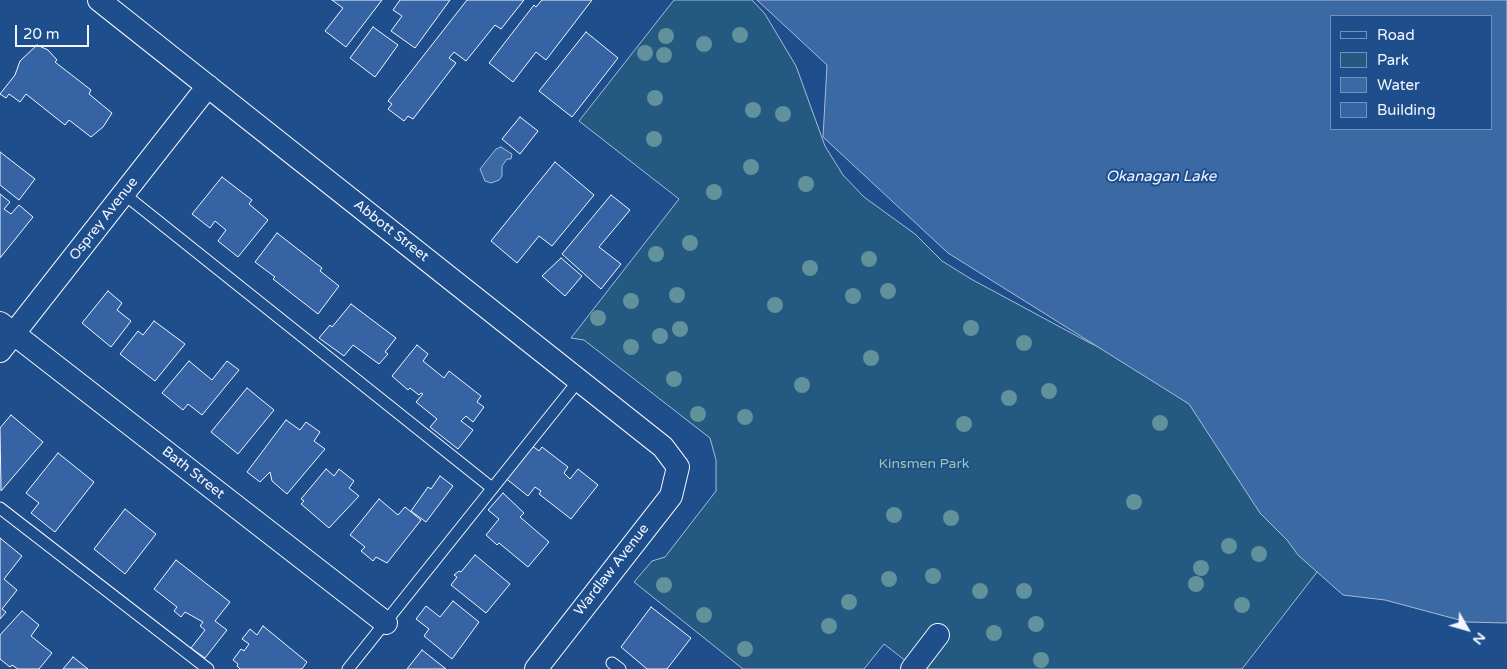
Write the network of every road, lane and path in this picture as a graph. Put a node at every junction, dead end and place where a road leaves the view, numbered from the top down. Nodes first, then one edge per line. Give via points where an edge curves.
1 (99, 0) edge
2 (208, 86) junction
3 (124, 194) junction
4 (4, 336) edge
5 (579, 380) junction
6 (678, 467) joint
7 (492, 488) junction
8 (0, 508) edge
9 (386, 623) junction
10 (938, 636) dead end
11 (208, 669) edge
12 (348, 669) edge
13 (536, 669) edge
14 (912, 669) edge

1 - 2 street, Abbott Street
2 - 3 street, Osprey Avenue
2 - 5 street, Abbott Street
3 - 4 street, Osprey Avenue
3 - 7 lane
4 - 9 street, Bath Street
5 - 6 street, Abbott Street via 663,447
5 - 7 lane
6 - 13 street, Wardlaw Avenue via 670,496
7 - 9 lane
8 - 11 lane
9 - 12 lane
10 - 14 street

